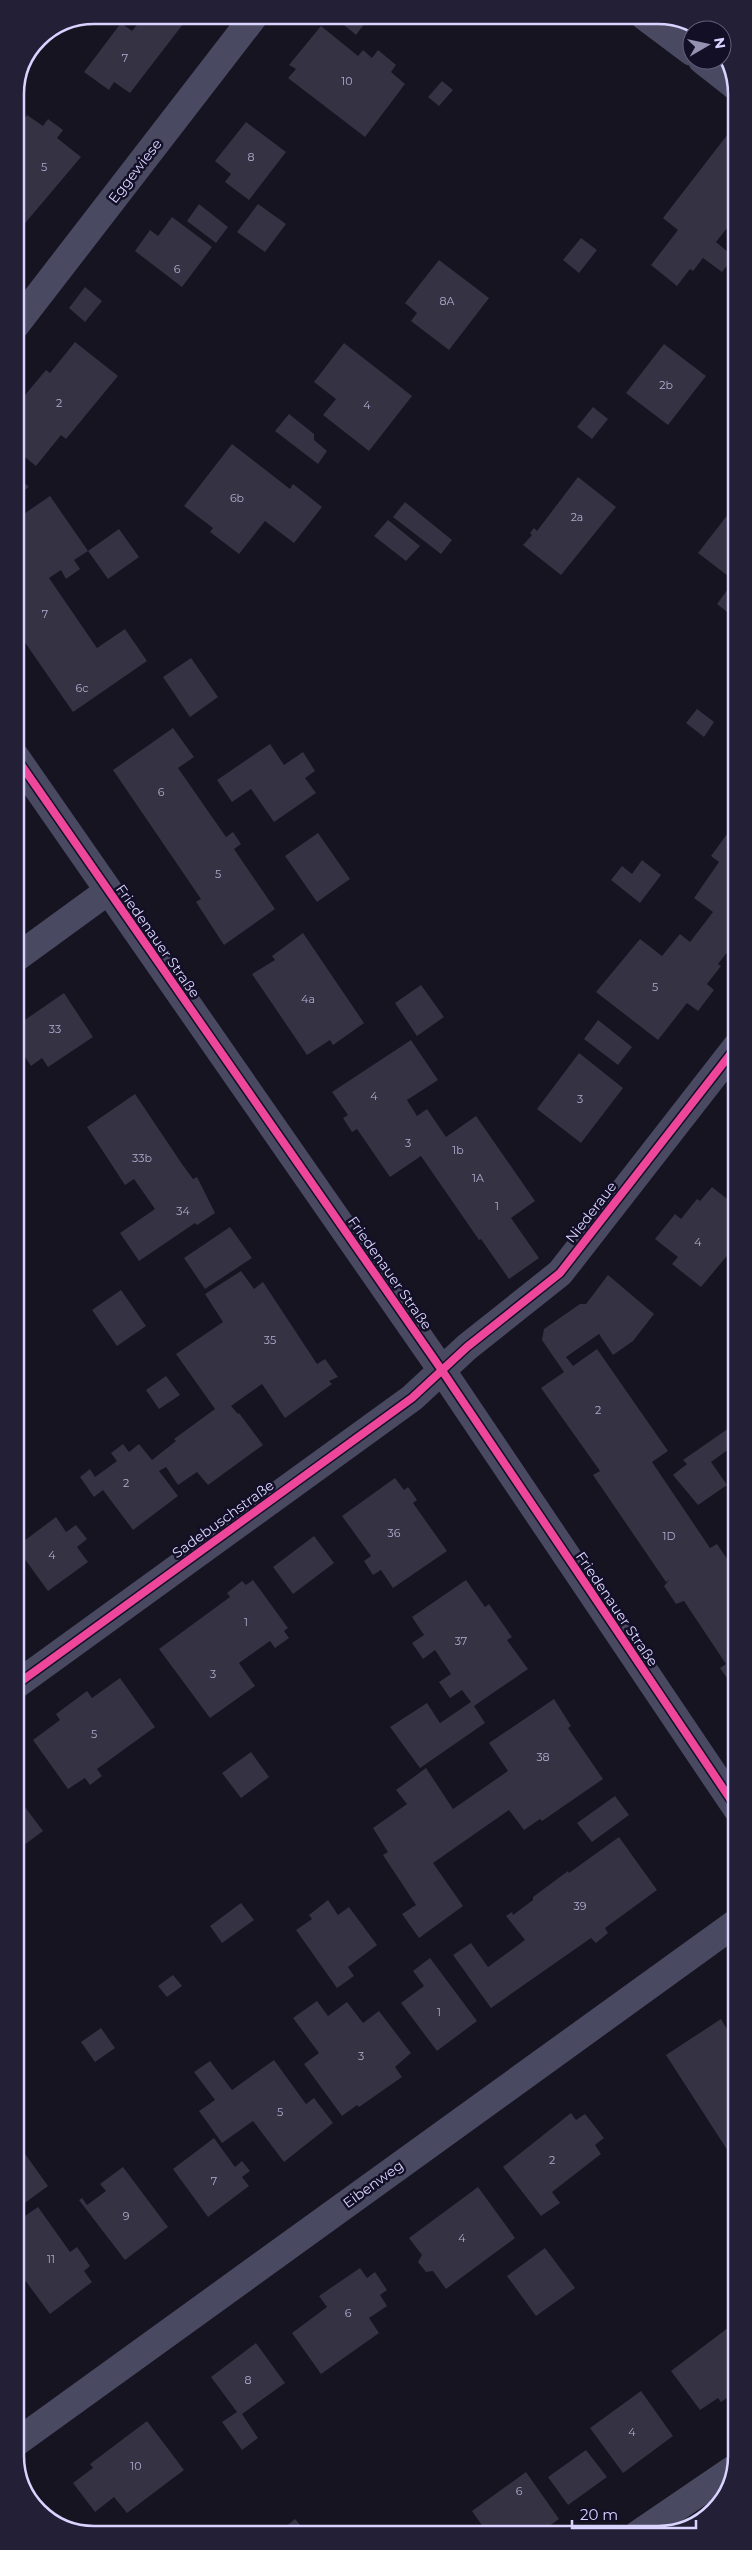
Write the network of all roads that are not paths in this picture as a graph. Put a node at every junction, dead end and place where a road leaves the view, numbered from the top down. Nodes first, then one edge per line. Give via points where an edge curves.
1 (248, 24) edge
2 (655, 24) edge
3 (682, 45) edge
4 (24, 314) edge
5 (24, 768) edge
6 (108, 891) junction
7 (24, 952) edge
8 (728, 1057) edge
9 (442, 1369) junction
10 (24, 1679) edge
11 (728, 1796) edge
12 (728, 1933) edge
13 (24, 2437) edge
14 (726, 2474) edge
15 (650, 2526) edge

1 - 4 street, Eggewiese
2 - 3 street
5 - 6 street, Friedenauer Straße
6 - 7 street
6 - 9 street, Friedenauer Straße
8 - 9 street, Niederaue via 560,1273
9 - 10 street, Sadebuschstraße via 412,1398
9 - 11 street, Friedenauer Straße
12 - 13 street, Eibenweg
14 - 15 street

